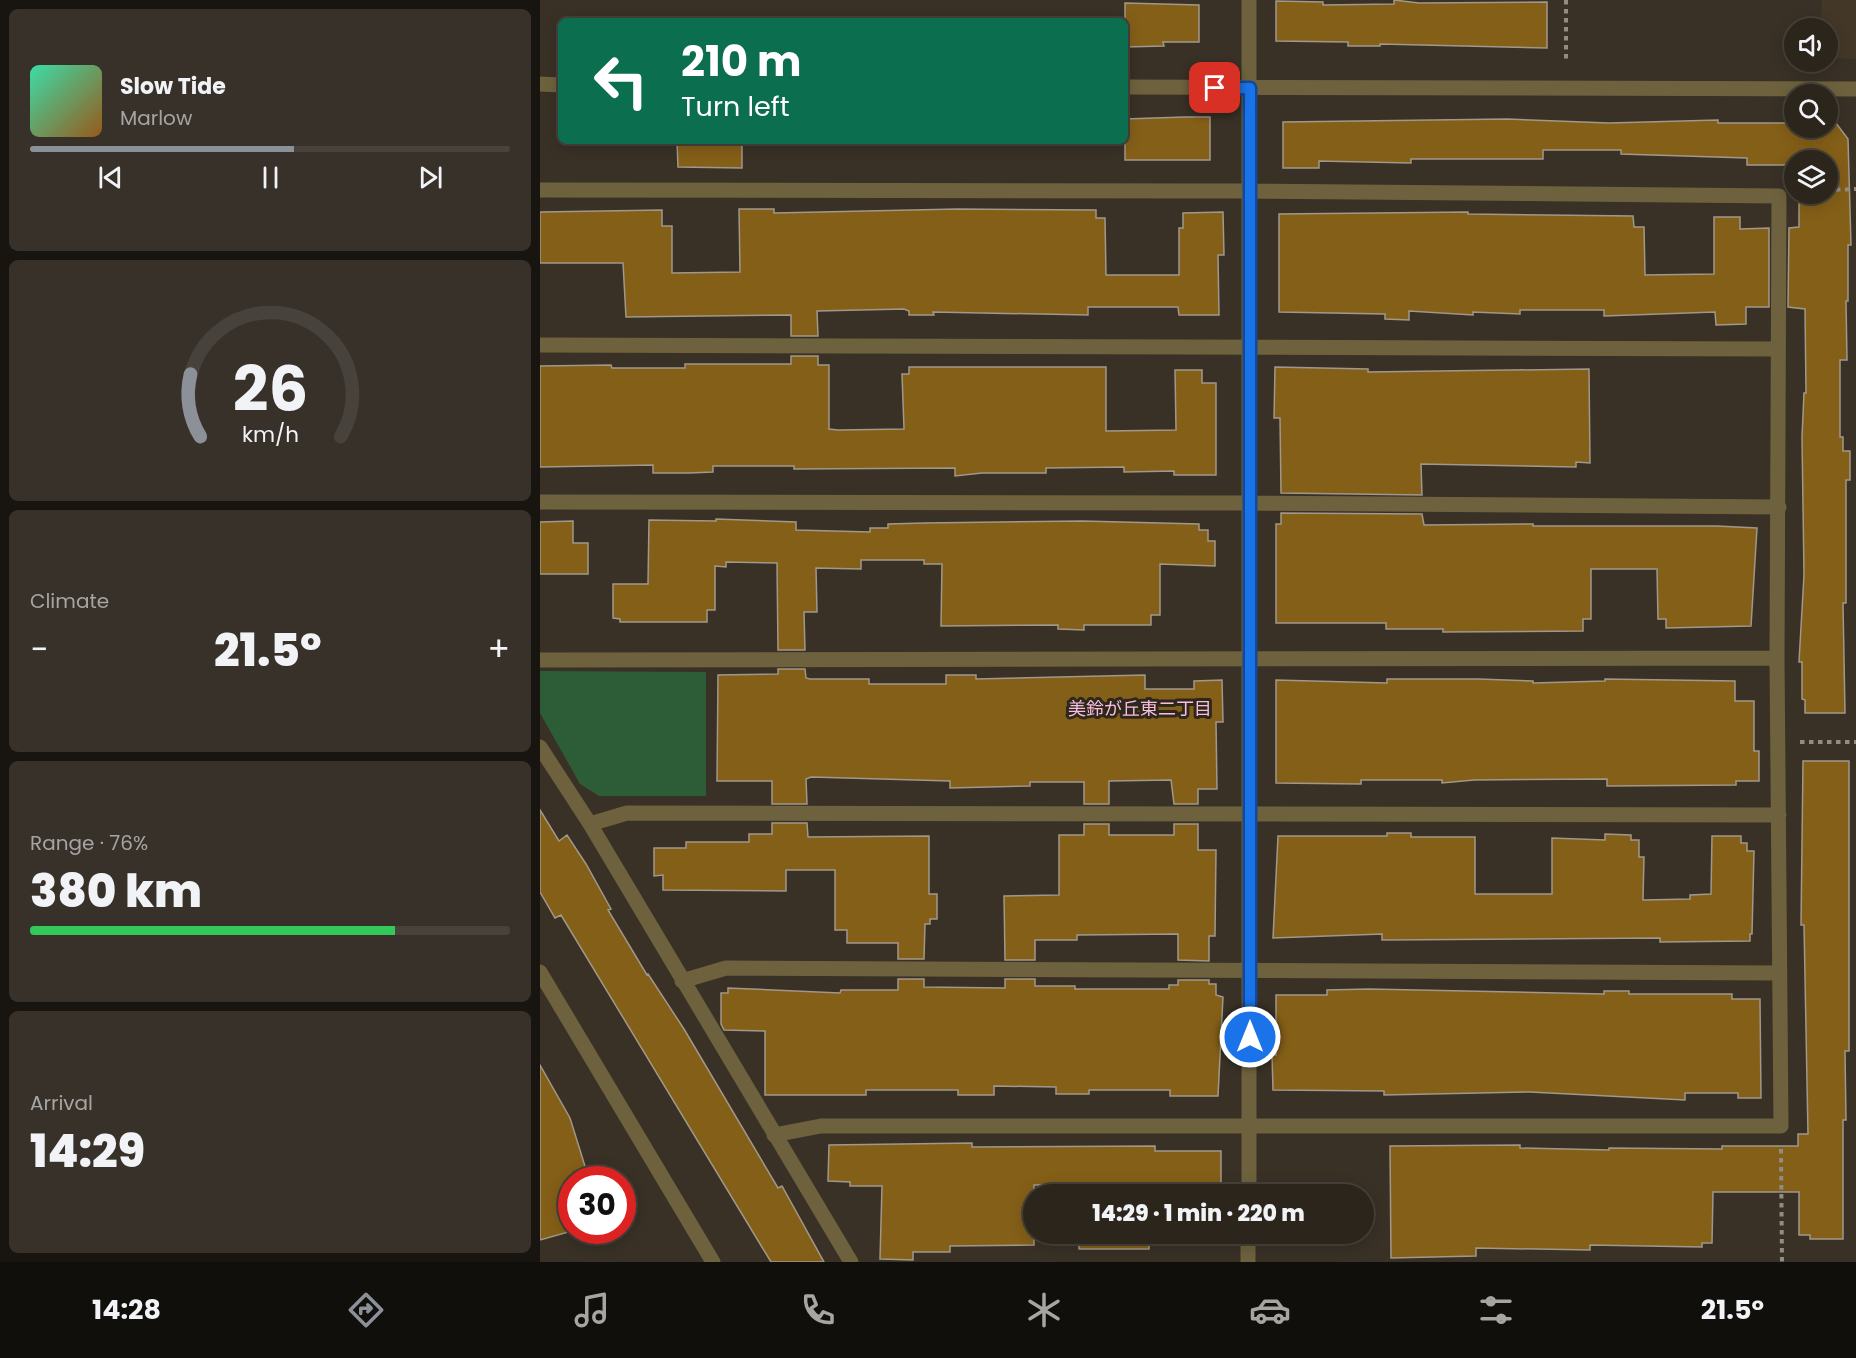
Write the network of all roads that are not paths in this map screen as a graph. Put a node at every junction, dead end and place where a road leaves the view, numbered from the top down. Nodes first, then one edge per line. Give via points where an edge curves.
1 (1249, 0) edge
2 (540, 84) edge
3 (558, 84) edge
4 (1128, 87) edge
5 (1250, 88) junction
6 (1856, 89) edge
7 (540, 190) edge
8 (1250, 191) junction
9 (540, 345) edge
10 (1251, 348) junction
11 (1778, 349) junction
12 (540, 502) edge
13 (1251, 503) junction
14 (1779, 507) junction
15 (1250, 658) junction
16 (1777, 658) junction
17 (540, 660) edge
18 (540, 747) edge
19 (1250, 815) junction
20 (1779, 815) junction
21 (590, 824) junction
22 (1250, 971) junction
23 (540, 972) edge
24 (1780, 972) junction
25 (682, 981) junction
26 (1250, 1126) junction
27 (774, 1136) junction
28 (1249, 1184) edge
29 (1248, 1244) edge
30 (714, 1262) edge
31 (851, 1262) edge
32 (1248, 1262) edge

1 - 5 street
2 - 3 street
4 - 5 street
5 - 6 street
5 - 8 street
7 - 8 street
8 - 10 street
8 - 11 street via 1779,196
9 - 10 street
10 - 11 street
10 - 13 street
11 - 14 street
12 - 13 street
13 - 14 street
13 - 15 street
14 - 16 street
15 - 16 street
15 - 17 street
15 - 19 street
16 - 20 street
18 - 21 street
19 - 20 street
19 - 21 street via 627,813
19 - 22 street
20 - 24 street
21 - 25 street
22 - 24 street
22 - 25 street via 726,968
22 - 26 street
23 - 30 street
24 - 26 street via 1780,1126
25 - 27 street
26 - 27 street via 821,1126
26 - 28 street
27 - 31 street
29 - 32 street

